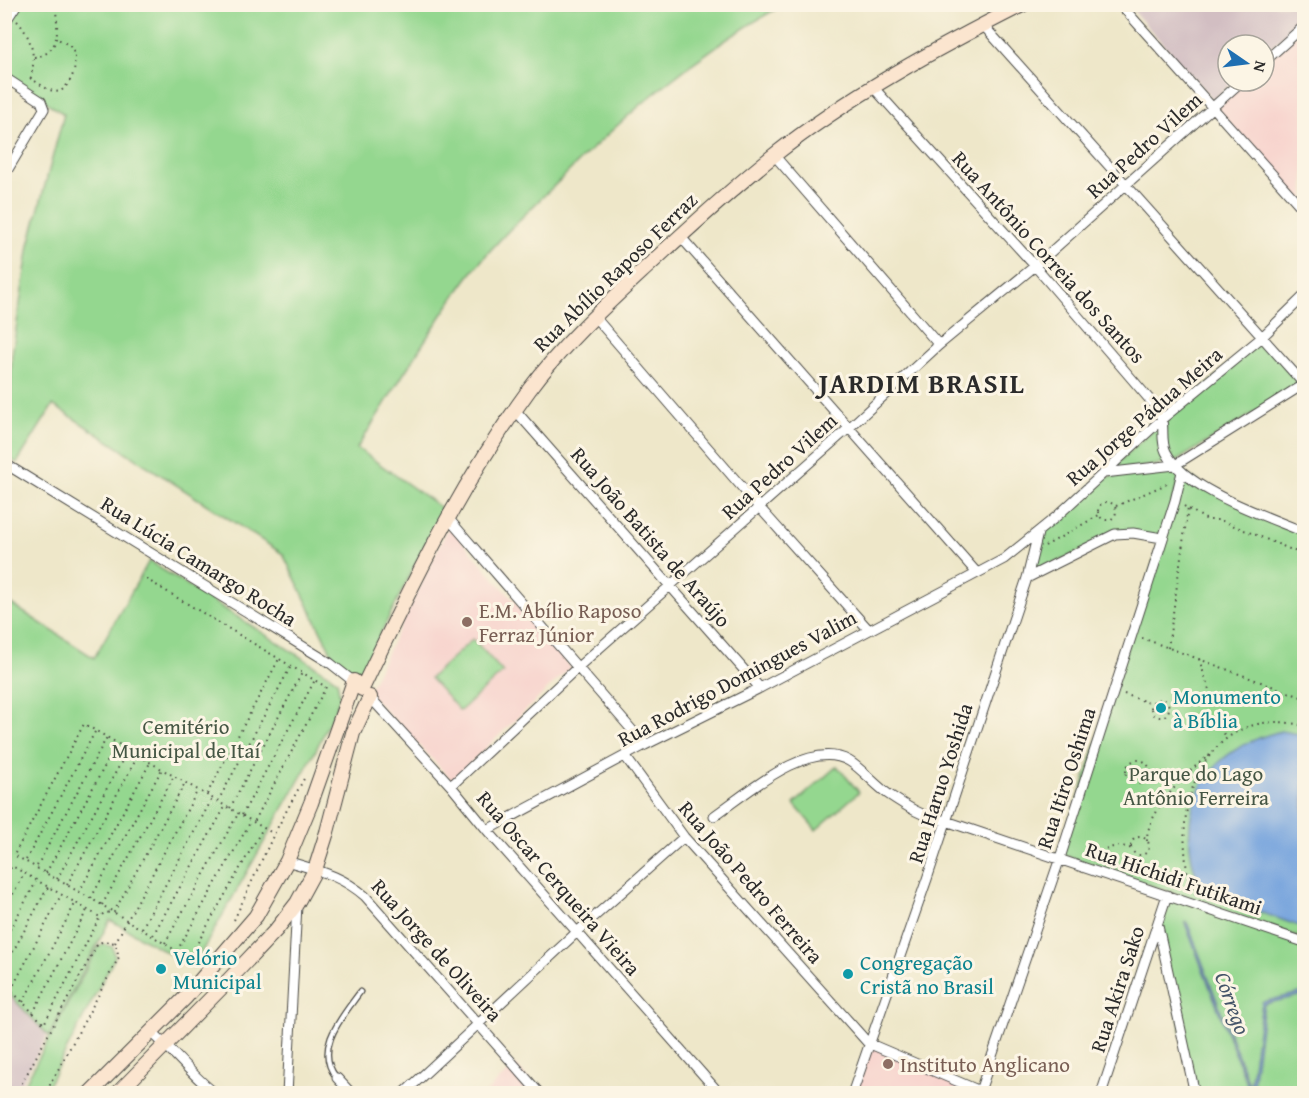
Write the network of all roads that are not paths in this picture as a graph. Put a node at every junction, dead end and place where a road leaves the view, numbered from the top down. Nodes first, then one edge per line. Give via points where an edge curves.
1 (17, 4) edge
2 (1024, 4) edge
3 (1120, 4) edge
4 (7, 20) edge
5 (983, 25) junction
6 (1305, 26) edge
7 (1276, 51) edge
8 (4, 77) edge
9 (873, 87) junction
10 (1228, 93) edge
11 (1212, 107) junction
12 (774, 155) junction
13 (4, 176) edge
14 (1126, 186) junction
15 (1305, 210) edge
16 (681, 236) junction
17 (1035, 266) junction
18 (1305, 296) edge
19 (594, 316) junction
20 (1261, 338) junction
21 (939, 345) junction
22 (1304, 384) edge
23 (515, 410) junction
24 (1162, 419) junction
25 (850, 427) junction
26 (4, 463) edge
27 (1175, 465) junction
28 (1104, 474) junction
29 (1181, 475) junction
30 (759, 507) junction
31 (448, 519) junction
32 (1303, 529) edge
33 (1038, 533) junction
34 (1162, 538) junction
35 (1004, 559) joint
36 (977, 573) junction
37 (1027, 578) junction
38 (670, 587) junction
39 (868, 629) junction
40 (578, 667) junction
41 (760, 687) junction
42 (362, 689) junction
43 (645, 745) junction
44 (626, 756) junction
45 (451, 786) junction
46 (311, 803) junction
47 (333, 811) junction
48 (714, 816) dead end
49 (946, 821) junction
50 (488, 830) junction
51 (684, 837) junction
52 (1060, 858) junction
53 (287, 861) junction
54 (315, 870) junction
55 (1167, 895) junction
56 (297, 903) junction
57 (1157, 924) junction
58 (577, 933) junction
59 (1305, 942) edge
60 (360, 992) dead end
61 (479, 1023) junction
62 (152, 1033) junction
63 (868, 1043) junction
64 (166, 1045) junction
65 (337, 1078) joint
66 (853, 1089) edge
67 (980, 1092) edge
68 (89, 1094) edge
69 (117, 1094) edge
70 (216, 1094) edge
71 (286, 1094) edge
72 (352, 1094) edge
73 (403, 1094) edge
74 (540, 1094) edge
75 (720, 1094) edge
76 (845, 1094) edge
77 (1101, 1094) edge
78 (1195, 1094) edge

1 - 4 street
2 - 5 street, Rua Abílio Raposo Ferraz
3 - 11 street
5 - 9 street, Rua Abílio Raposo Ferraz
5 - 14 street
6 - 7 street
8 - 13 street via 44,105 43,113
9 - 12 street, Rua Abílio Raposo Ferraz
9 - 17 street, Rua Antônio Correia dos Santos
10 - 11 street, Rua Pedro Vilem
11 - 14 street, Rua Pedro Vilem
11 - 15 street
12 - 16 street, Rua Abílio Raposo Ferraz
12 - 21 street
14 - 17 street, Rua Pedro Vilem
14 - 20 street
16 - 19 street, Rua Abílio Raposo Ferraz
16 - 25 street
17 - 21 street, Rua Pedro Vilem
17 - 24 street, Rua Antônio Correia dos Santos via 1135,381
18 - 20 street, Rua Jorge Pádua Meira
19 - 23 street, Rua Abílio Raposo Ferraz via 552,361
19 - 30 street
20 - 22 street
20 - 24 street, Rua Jorge Pádua Meira
21 - 25 street, Rua Pedro Vilem
22 - 27 street
23 - 31 street, Rua Abílio Raposo Ferraz
23 - 38 street, Rua João Batista de Araújo
24 - 27 street, Rua Antônio Correia dos Santos via 1165,448
24 - 28 street, Rua Jorge Pádua Meira
25 - 30 street, Rua Pedro Vilem
25 - 36 street
26 - 42 street, Rua Lúcia Camargo Rocha via 330,663
27 - 28 street
27 - 29 street
28 - 33 street, Rua Jorge Pádua Meira
29 - 32 street via 1231,501
29 - 34 street, Rua Itiro Oshima
30 - 38 street, Rua Pedro Vilem
30 - 39 street
31 - 40 street
31 - 42 street, Rua Abílio Raposo Ferraz
33 - 35 street, Rua Jorge Pádua Meira
33 - 37 street, Rua Haruo Yoshida
34 - 37 street via 1115,534
34 - 52 street, Rua Itiro Oshima
35 - 36 street, Rua Rodrigo Domingues Valim
36 - 39 street, Rua Rodrigo Domingues Valim
37 - 49 street, Rua Haruo Yoshida
38 - 40 street, Rua Pedro Vilem
38 - 41 street, Rua João Batista de Araújo
39 - 41 street, Rua Rodrigo Domingues Valim
40 - 43 street
40 - 45 street, Rua Pedro Vilem
41 - 43 street, Rua Rodrigo Domingues Valim
42 - 45 street, Rua Oscar Cerqueira Vieira
42 - 46 street
42 - 47 street
43 - 44 street, Rua Rodrigo Domingues Valim
44 - 50 street, Rua Rodrigo Domingues Valim
44 - 51 street, Rua João Pedro Ferreira
45 - 50 street, Rua Oscar Cerqueira Vieira
46 - 47 street
46 - 53 street
47 - 54 street
48 - 49 street, Rua Hichidi Futikami via 776,773 824,755 850,762 901,802 928,817
49 - 52 street, Rua Hichidi Futikami
49 - 63 street, Rua Haruo Yoshida
50 - 58 street, Rua Oscar Cerqueira Vieira
51 - 58 street
51 - 63 street, Rua João Pedro Ferreira
52 - 55 street, Rua Hichidi Futikami
52 - 67 street, Rua Itiro Oshima
53 - 54 street, Rua Jorge de Oliveira
53 - 62 street via 256,916
54 - 56 street
54 - 61 street, Rua Jorge de Oliveira via 345,880 365,896
55 - 57 street, Rua Akira Sako
55 - 59 street, Rua Hichidi Futikami
56 - 64 street
56 - 71 street
57 - 77 street, Rua Akira Sako
57 - 78 street
58 - 61 street
58 - 75 street, Rua Oscar Cerqueira Vieira
60 - 65 lane via 330,1038 330,1066
61 - 73 street
61 - 74 street, Rua Jorge de Oliveira
62 - 64 street
62 - 68 street
63 - 66 street, Rua Haruo Yoshida
63 - 67 street, Rua João Pedro Ferreira
64 - 69 street
64 - 70 street
65 - 72 street
66 - 76 street

